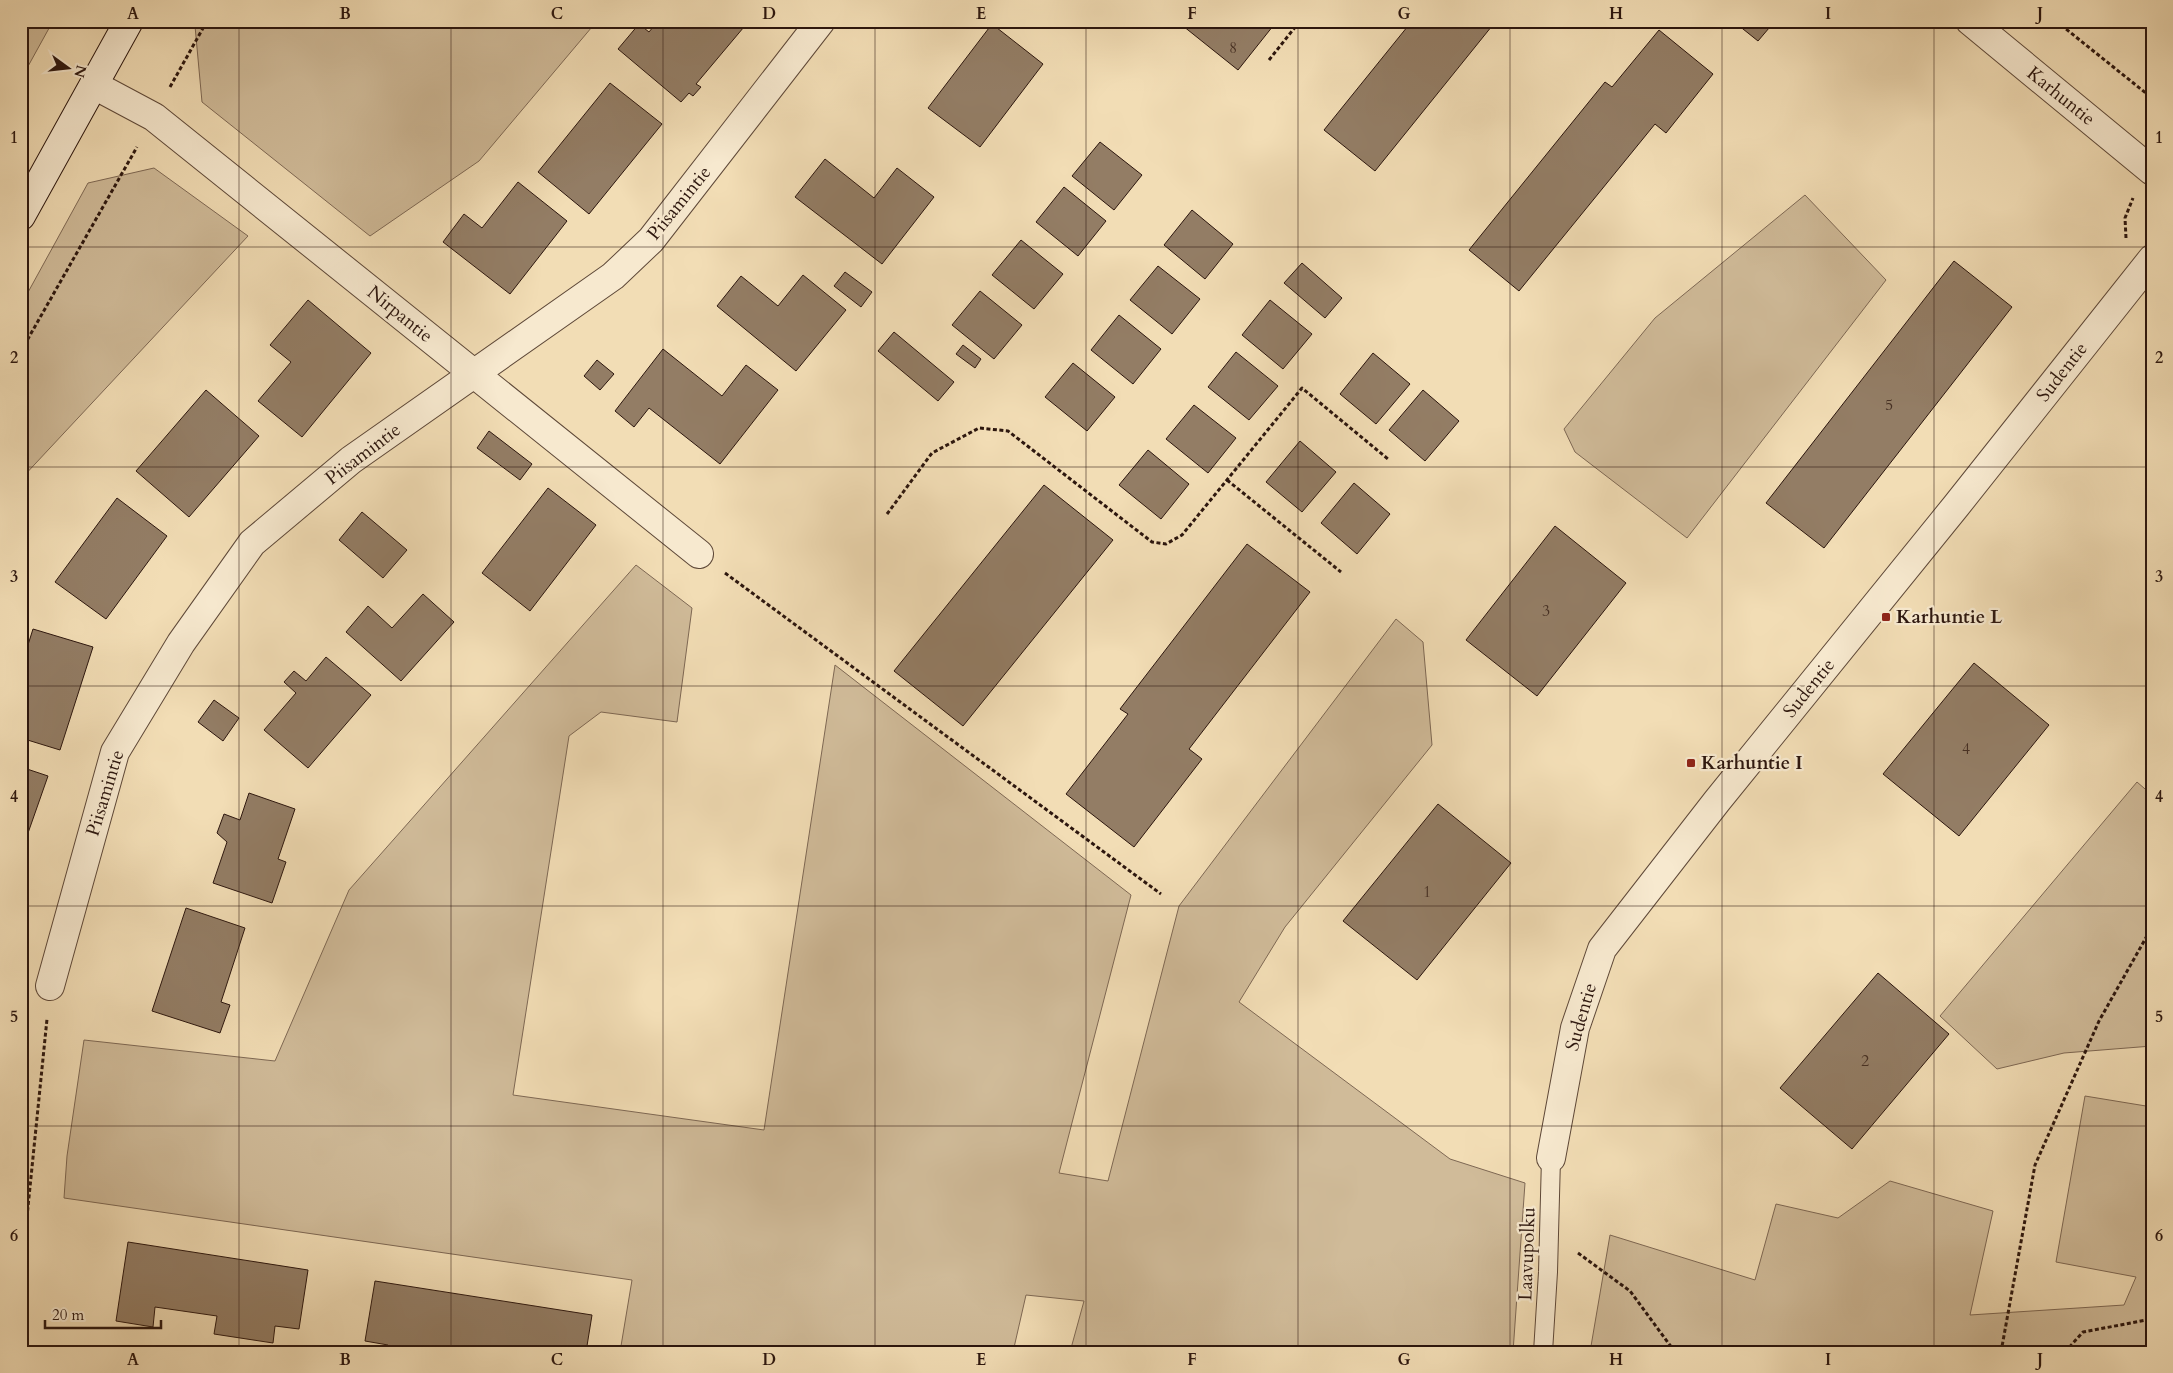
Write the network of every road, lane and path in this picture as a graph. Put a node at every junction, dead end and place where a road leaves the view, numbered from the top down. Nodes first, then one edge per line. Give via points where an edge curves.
1 (129, 21) edge
2 (207, 21) edge
3 (821, 21) edge
4 (1300, 21) edge
5 (1970, 21) edge
6 (2056, 21) edge
7 (1269, 60) dead end
8 (94, 85) junction
9 (2152, 98) edge
10 (154, 117) junction
11 (2152, 171) edge
12 (2133, 198) dead end
13 (21, 216) edge
14 (2150, 261) edge
15 (21, 351) edge
16 (474, 372) junction
17 (1388, 459) dead end
18 (1227, 480) junction
19 (887, 514) dead end
20 (700, 554) joint
21 (1341, 572) dead end
22 (1161, 894) dead end
23 (2152, 927) edge
24 (50, 986) joint
25 (1551, 1158) joint
26 (1575, 1251) dead end
27 (21, 1276) edge
28 (2152, 1319) edge
29 (1543, 1352) edge
30 (1675, 1352) edge
31 (2001, 1352) edge
32 (2064, 1352) edge

1 - 8 street
2 - 10 path
3 - 16 street, Piisamintie via 651,240 613,276
4 - 7 path
5 - 11 street, Karhuntie
6 - 9 path
8 - 10 street, Nirpantie
8 - 13 street
10 - 15 path
10 - 16 street, Nirpantie
12 - 14 path via 2125,218 2125,234 2132,251
14 - 25 street, Sudentie via 1602,949 1575,1028
16 - 20 street, Nirpantie
16 - 24 street, Piisamintie via 352,460 252,543 181,643 115,752
17 - 18 path via 1302,388
18 - 19 path via 1182,535 1166,544 1152,542 1008,431 980,428 932,453
18 - 21 path
20 - 22 path
23 - 31 path via 2099,1021 2035,1165
24 - 27 path
25 - 29 lane, Laavupolku
26 - 30 path via 1630,1292
28 - 32 path via 2084,1332

